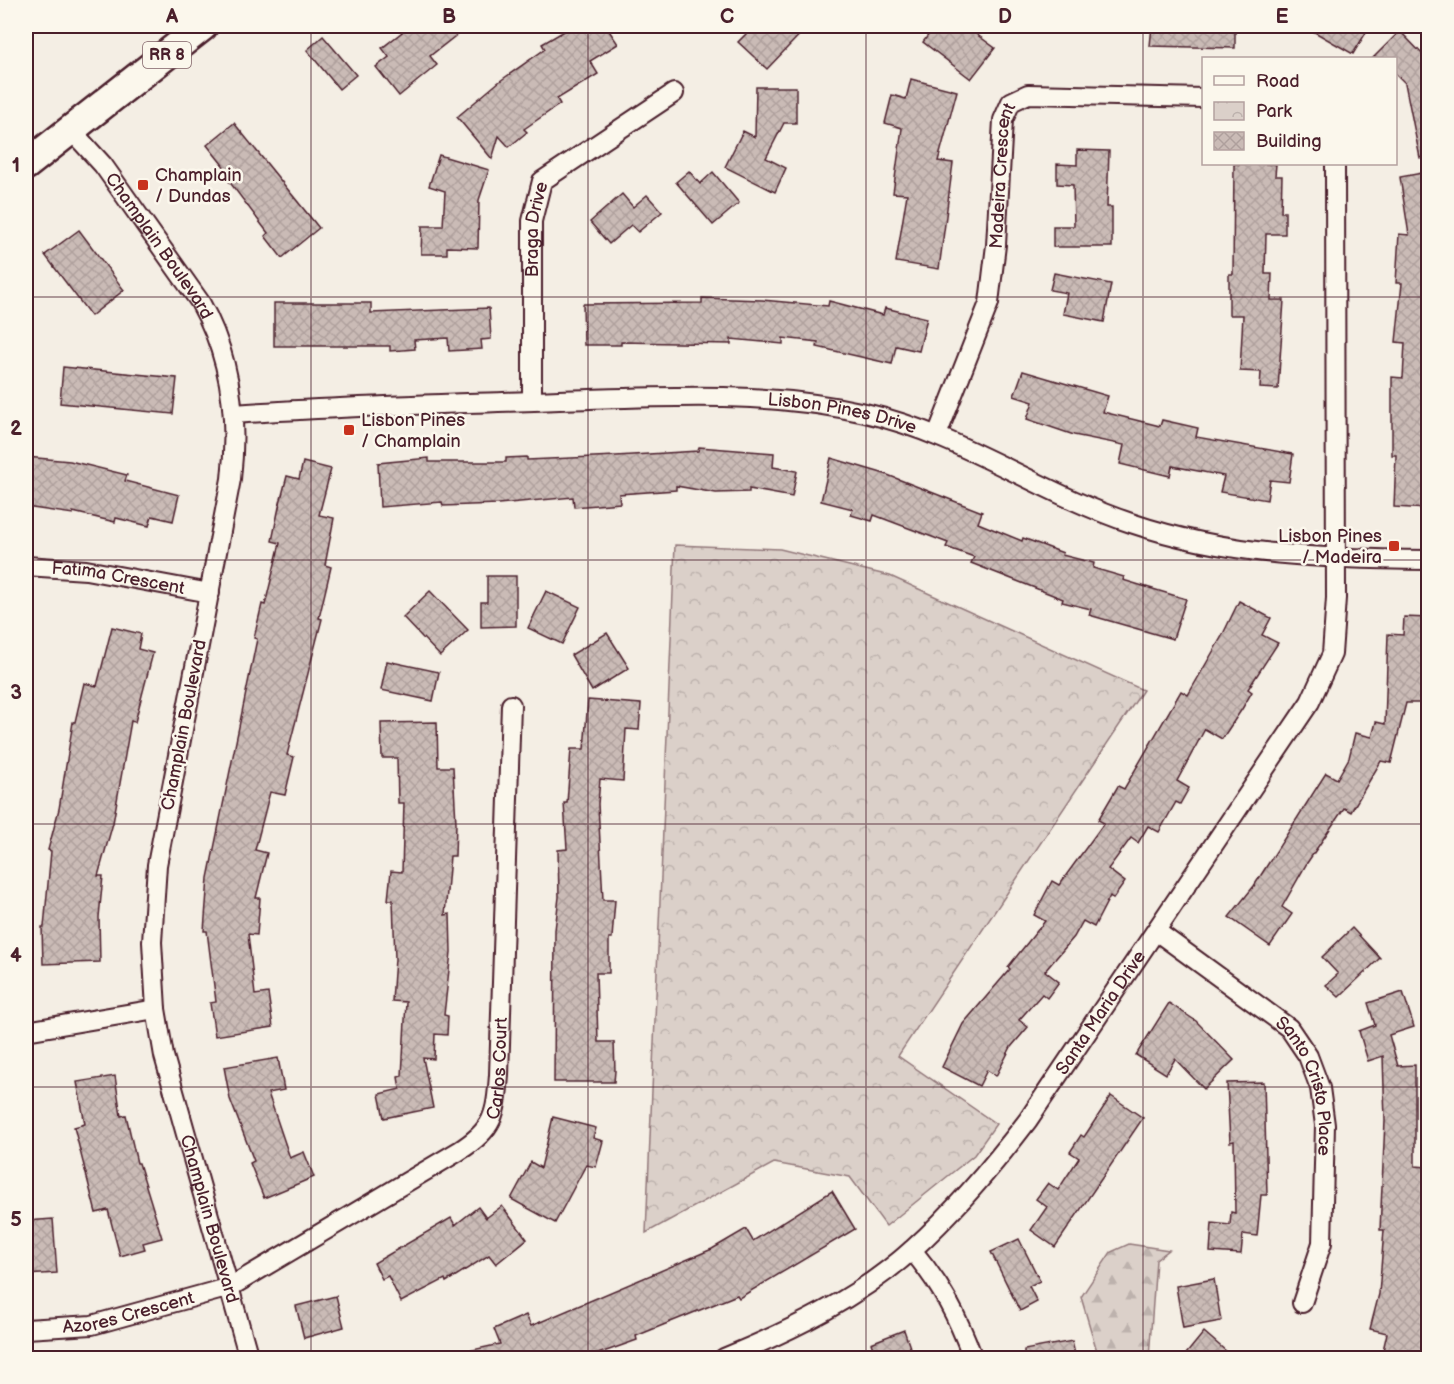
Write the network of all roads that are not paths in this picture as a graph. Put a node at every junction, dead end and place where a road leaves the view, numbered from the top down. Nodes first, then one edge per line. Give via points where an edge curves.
1 (203, 26) edge
2 (674, 93) dead end
3 (1202, 98) edge
4 (71, 130) junction
5 (26, 165) edge
6 (1335, 165) edge
7 (531, 401) junction
8 (234, 414) junction
9 (937, 435) junction
10 (1334, 559) junction
11 (1428, 560) edge
12 (26, 566) edge
13 (210, 593) junction
14 (511, 705) dead end
15 (1156, 931) junction
16 (156, 1009) junction
17 (26, 1031) edge
18 (912, 1250) junction
19 (230, 1287) junction
20 (1302, 1303) dead end
21 (26, 1329) edge
22 (249, 1359) edge
23 (724, 1359) edge
24 (973, 1359) edge

1 - 4 main road, RR 8
2 - 7 street, Braga Drive via 542,181 532,221
3 - 9 street, Madeira Crescent via 1028,94 1011,102 1003,120 989,303
4 - 5 main road, RR 8
4 - 8 street, Champlain Boulevard via 103,165 211,321 225,364
6 - 10 street
7 - 8 street, Lisbon Pines Drive
7 - 9 street, Lisbon Pines Drive via 688,396 788,399 869,414
8 - 13 street, Champlain Boulevard via 231,479
9 - 10 street, Lisbon Pines Drive via 1053,491 1131,523 1219,546
10 - 11 street, Lisbon Pines Drive
10 - 15 street, Santa Maria Drive via 1332,654 1310,702
12 - 13 street, Fatima Crescent via 86,570
13 - 16 street, Champlain Boulevard via 157,865 152,942
14 - 19 street, Carlos Court via 500,1075 495,1114 488,1128 459,1151
15 - 18 street, Santa Maria Drive via 1015,1137 988,1172
15 - 20 street, Santo Cristo Place via 1289,1028 1308,1056 1320,1088 1325,1125 1322,1243
16 - 17 street
16 - 19 street, Champlain Boulevard via 164,1056
18 - 23 street, Santa Maria Drive via 848,1297 773,1338
18 - 24 street via 957,1314
19 - 21 street, Azores Crescent via 92,1325
19 - 22 street, Champlain Boulevard

